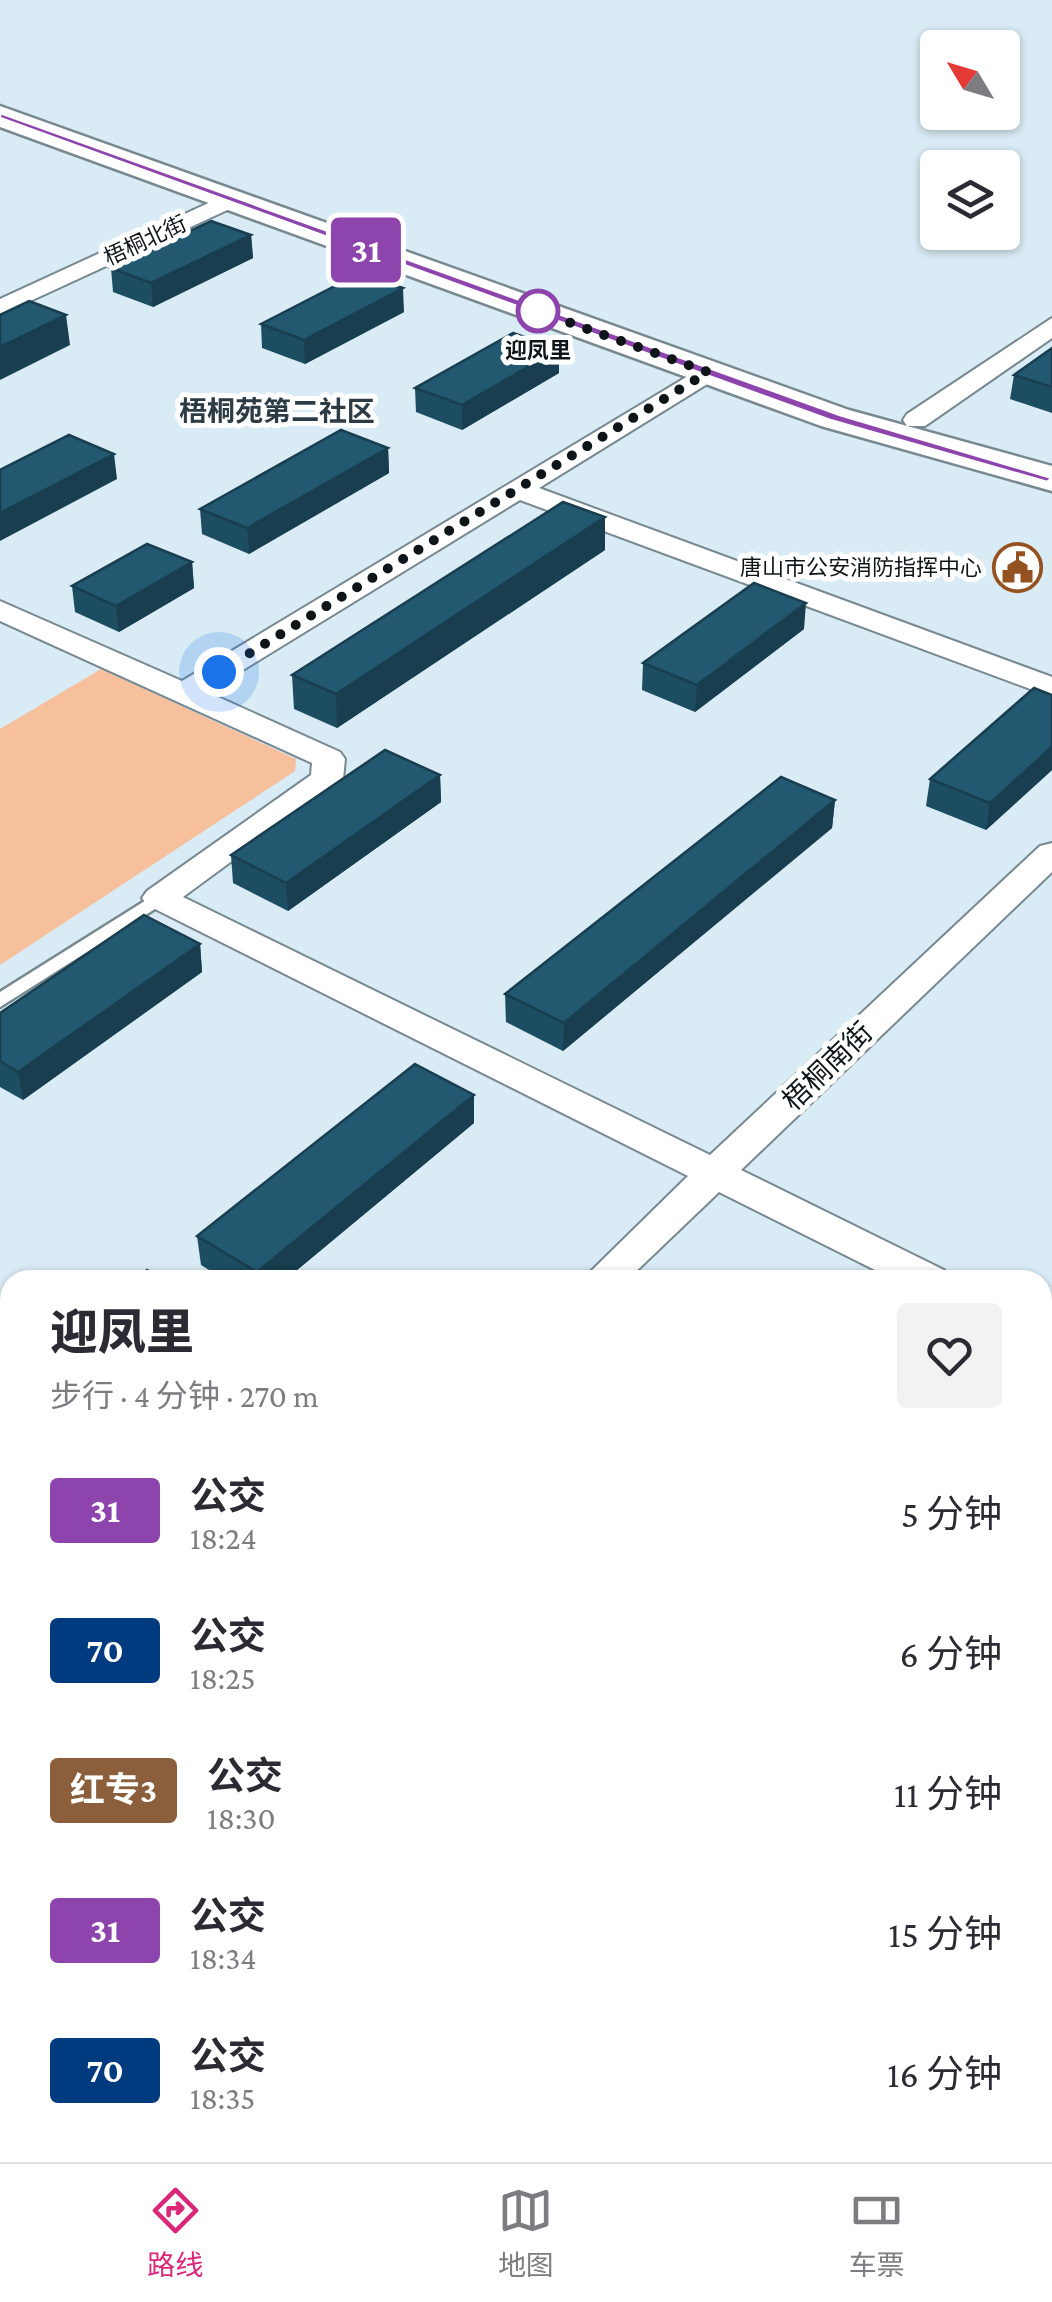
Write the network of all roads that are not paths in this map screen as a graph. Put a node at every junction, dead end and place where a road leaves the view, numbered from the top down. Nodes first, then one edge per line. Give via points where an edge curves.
1 (10, 115) edge
2 (228, 201) junction
3 (0, 297) edge
4 (0, 308) edge
5 (1052, 326) edge
6 (708, 372) junction
7 (916, 420) junction
8 (1052, 456) edge
9 (1052, 478) edge
10 (517, 489) junction
11 (0, 610) edge
12 (1052, 688) edge
13 (186, 692) junction
14 (1052, 853) edge
15 (1052, 874) edge
16 (159, 898) junction
17 (0, 1001) edge
18 (722, 1177) junction
19 (614, 1270) edge
20 (635, 1270) edge
21 (910, 1270) edge

1 - 2 main road
1 - 7 main road
2 - 3 street, 梧桐北街 via 196,205
2 - 4 street, 梧桐北街
2 - 6 main road
5 - 7 street
6 - 9 main road via 835,418
6 - 10 street
7 - 8 main road
10 - 12 street
10 - 13 street
11 - 13 street
13 - 16 street via 329,759 327,779
14 - 18 street, 梧桐南街
15 - 18 street, 梧桐南街
16 - 17 lane
16 - 18 street
18 - 19 street, 梧桐南街
18 - 20 street, 梧桐南街
18 - 21 street

